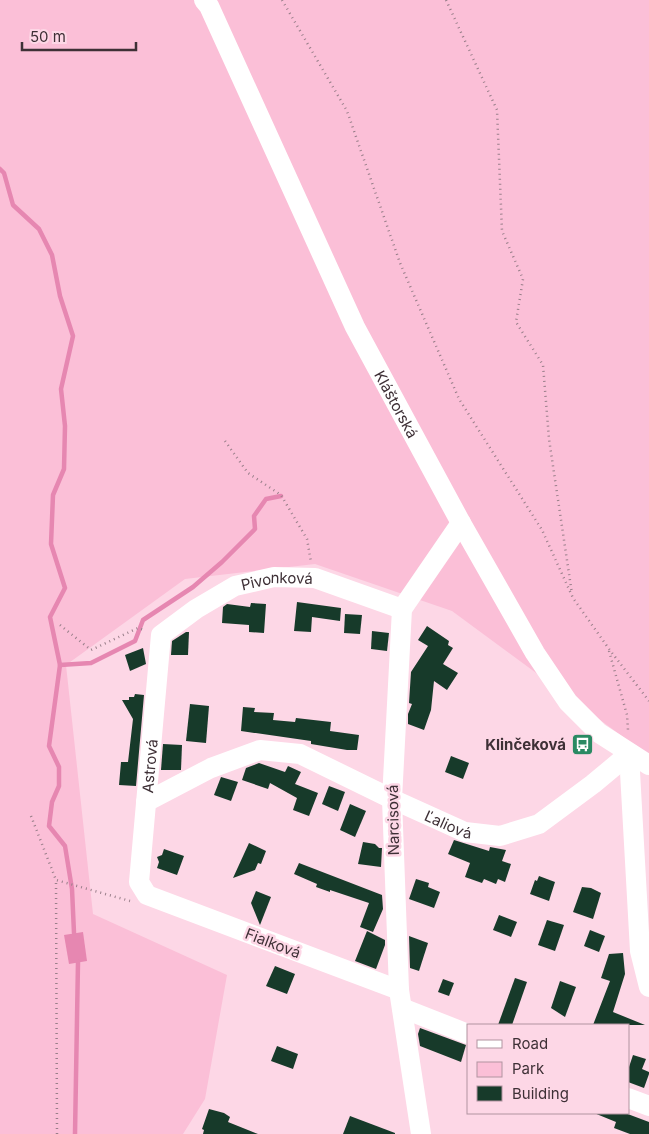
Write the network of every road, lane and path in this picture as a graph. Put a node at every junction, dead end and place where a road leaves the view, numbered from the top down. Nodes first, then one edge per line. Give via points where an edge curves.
1 (204, 0) edge
2 (282, 0) edge
3 (446, 0) edge
4 (225, 440) dead end
5 (461, 523) junction
6 (315, 578) junction
7 (573, 598) junction
8 (402, 609) junction
9 (60, 625) dead end
10 (151, 632) junction
11 (609, 649) junction
12 (649, 701) edge
13 (630, 754) junction
14 (649, 765) edge
15 (392, 799) junction
16 (146, 802) junction
17 (31, 816) dead end
18 (56, 880) junction
19 (142, 899) junction
20 (649, 987) edge
21 (401, 999) junction
22 (467, 1033) edge
23 (629, 1098) edge
24 (649, 1106) edge
25 (57, 1134) edge
26 (421, 1134) edge

1 - 5 street, Kláštorská via 355,327
2 - 7 path via 347,112 400,263 459,399 542,530
3 - 7 path via 497,110 502,231 523,279 516,322 542,364
4 - 6 path via 248,473 281,495 307,539
5 - 8 street
5 - 13 street, Kláštorská via 535,653 568,702 599,733
6 - 8 street, Pivonková
6 - 10 street, Pivonková via 274,577 235,586
7 - 11 path
8 - 15 street, Narcisová
9 - 10 path via 92,650 138,628
10 - 16 street, Astrová
11 - 12 path
11 - 13 path via 627,715
13 - 14 street, Kláštorská
13 - 15 street, Ľaliová via 539,824 500,836 465,832
13 - 20 street via 640,951
15 - 16 street, Ľaliová via 300,754 260,750 211,768
15 - 21 street, Narcisová
16 - 19 street, Astrová via 139,882
17 - 18 path
18 - 19 path
18 - 25 path
19 - 21 street, Fialková
21 - 22 street, Fialková
21 - 26 street, Narcisová
23 - 24 street

